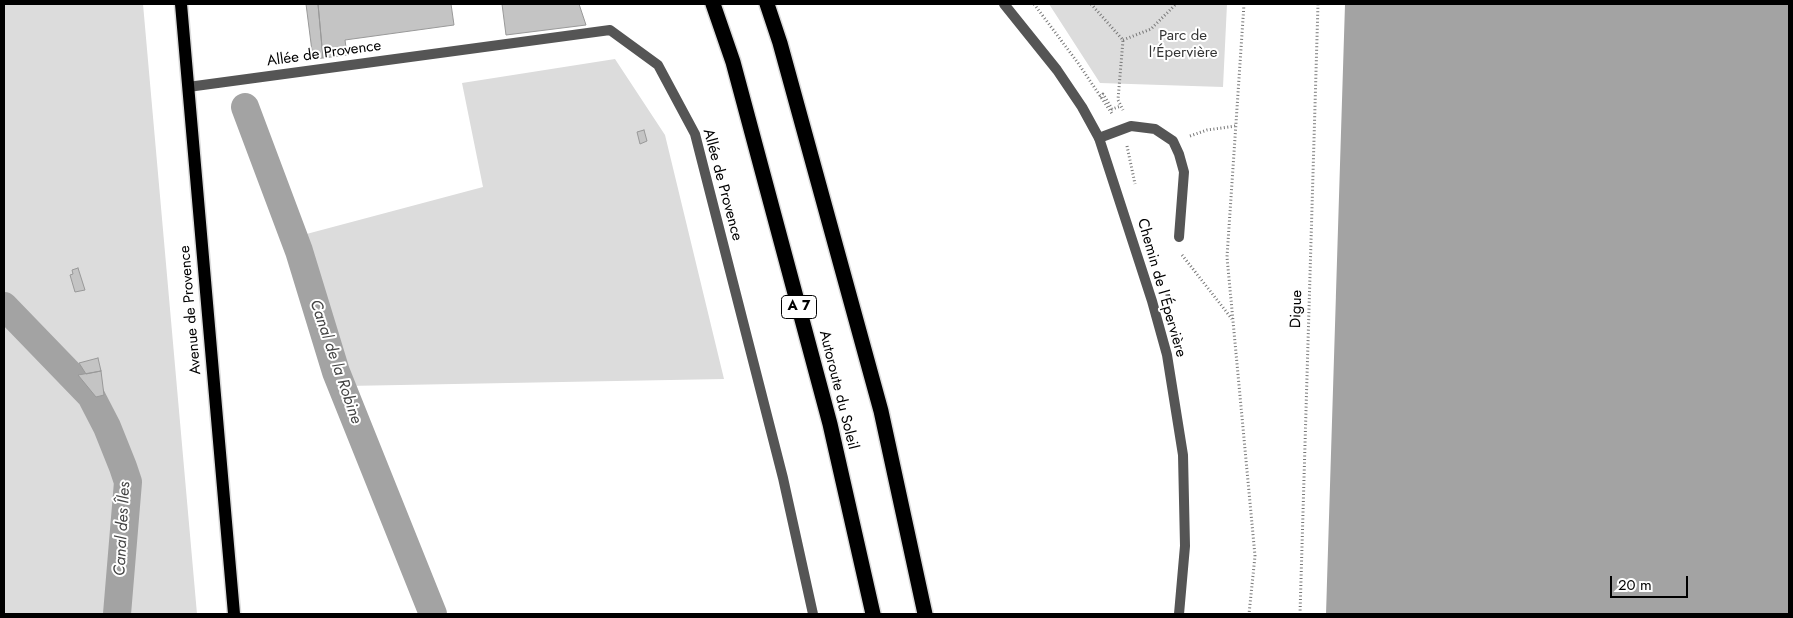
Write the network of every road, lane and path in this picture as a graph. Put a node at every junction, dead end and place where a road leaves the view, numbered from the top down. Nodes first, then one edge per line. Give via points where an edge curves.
1 (181, 4) edge
2 (713, 4) edge
3 (767, 4) edge
4 (1004, 4) edge
5 (1091, 4) edge
6 (1176, 4) edge
7 (1244, 4) edge
8 (1318, 4) edge
9 (1123, 40) junction
10 (188, 87) junction
11 (1131, 126) junction
12 (1236, 126) junction
13 (1099, 138) junction
14 (1172, 141) junction
15 (1179, 237) joint
16 (1233, 319) junction
17 (234, 614) edge
18 (813, 614) edge
19 (872, 614) edge
20 (925, 614) edge
21 (1179, 614) edge
22 (1249, 614) edge
23 (1300, 614) edge

1 - 10 main road, Avenue de Provence
2 - 19 highway, Autoroute du Soleil / A 7 via 733,62 830,424
3 - 20 highway via 881,411
4 - 13 street, Chemin de l'Épervière via 1057,70
5 - 9 path
6 - 9 path via 1151,29
7 - 12 path
8 - 23 path, Digue
9 - 11 path via 1118,100
10 - 17 main road, Avenue de Provence
10 - 18 street, Allée de Provence via 610,30 658,65 694,134 783,478
11 - 13 street
11 - 14 street via 1155,129
12 - 14 path via 1207,130
12 - 16 path via 1227,257
13 - 21 street, Chemin de l'Épervière via 1162,337 1182,446 1185,546
14 - 15 street via 1184,172
15 - 16 path via 1180,254
16 - 22 path via 1255,556

